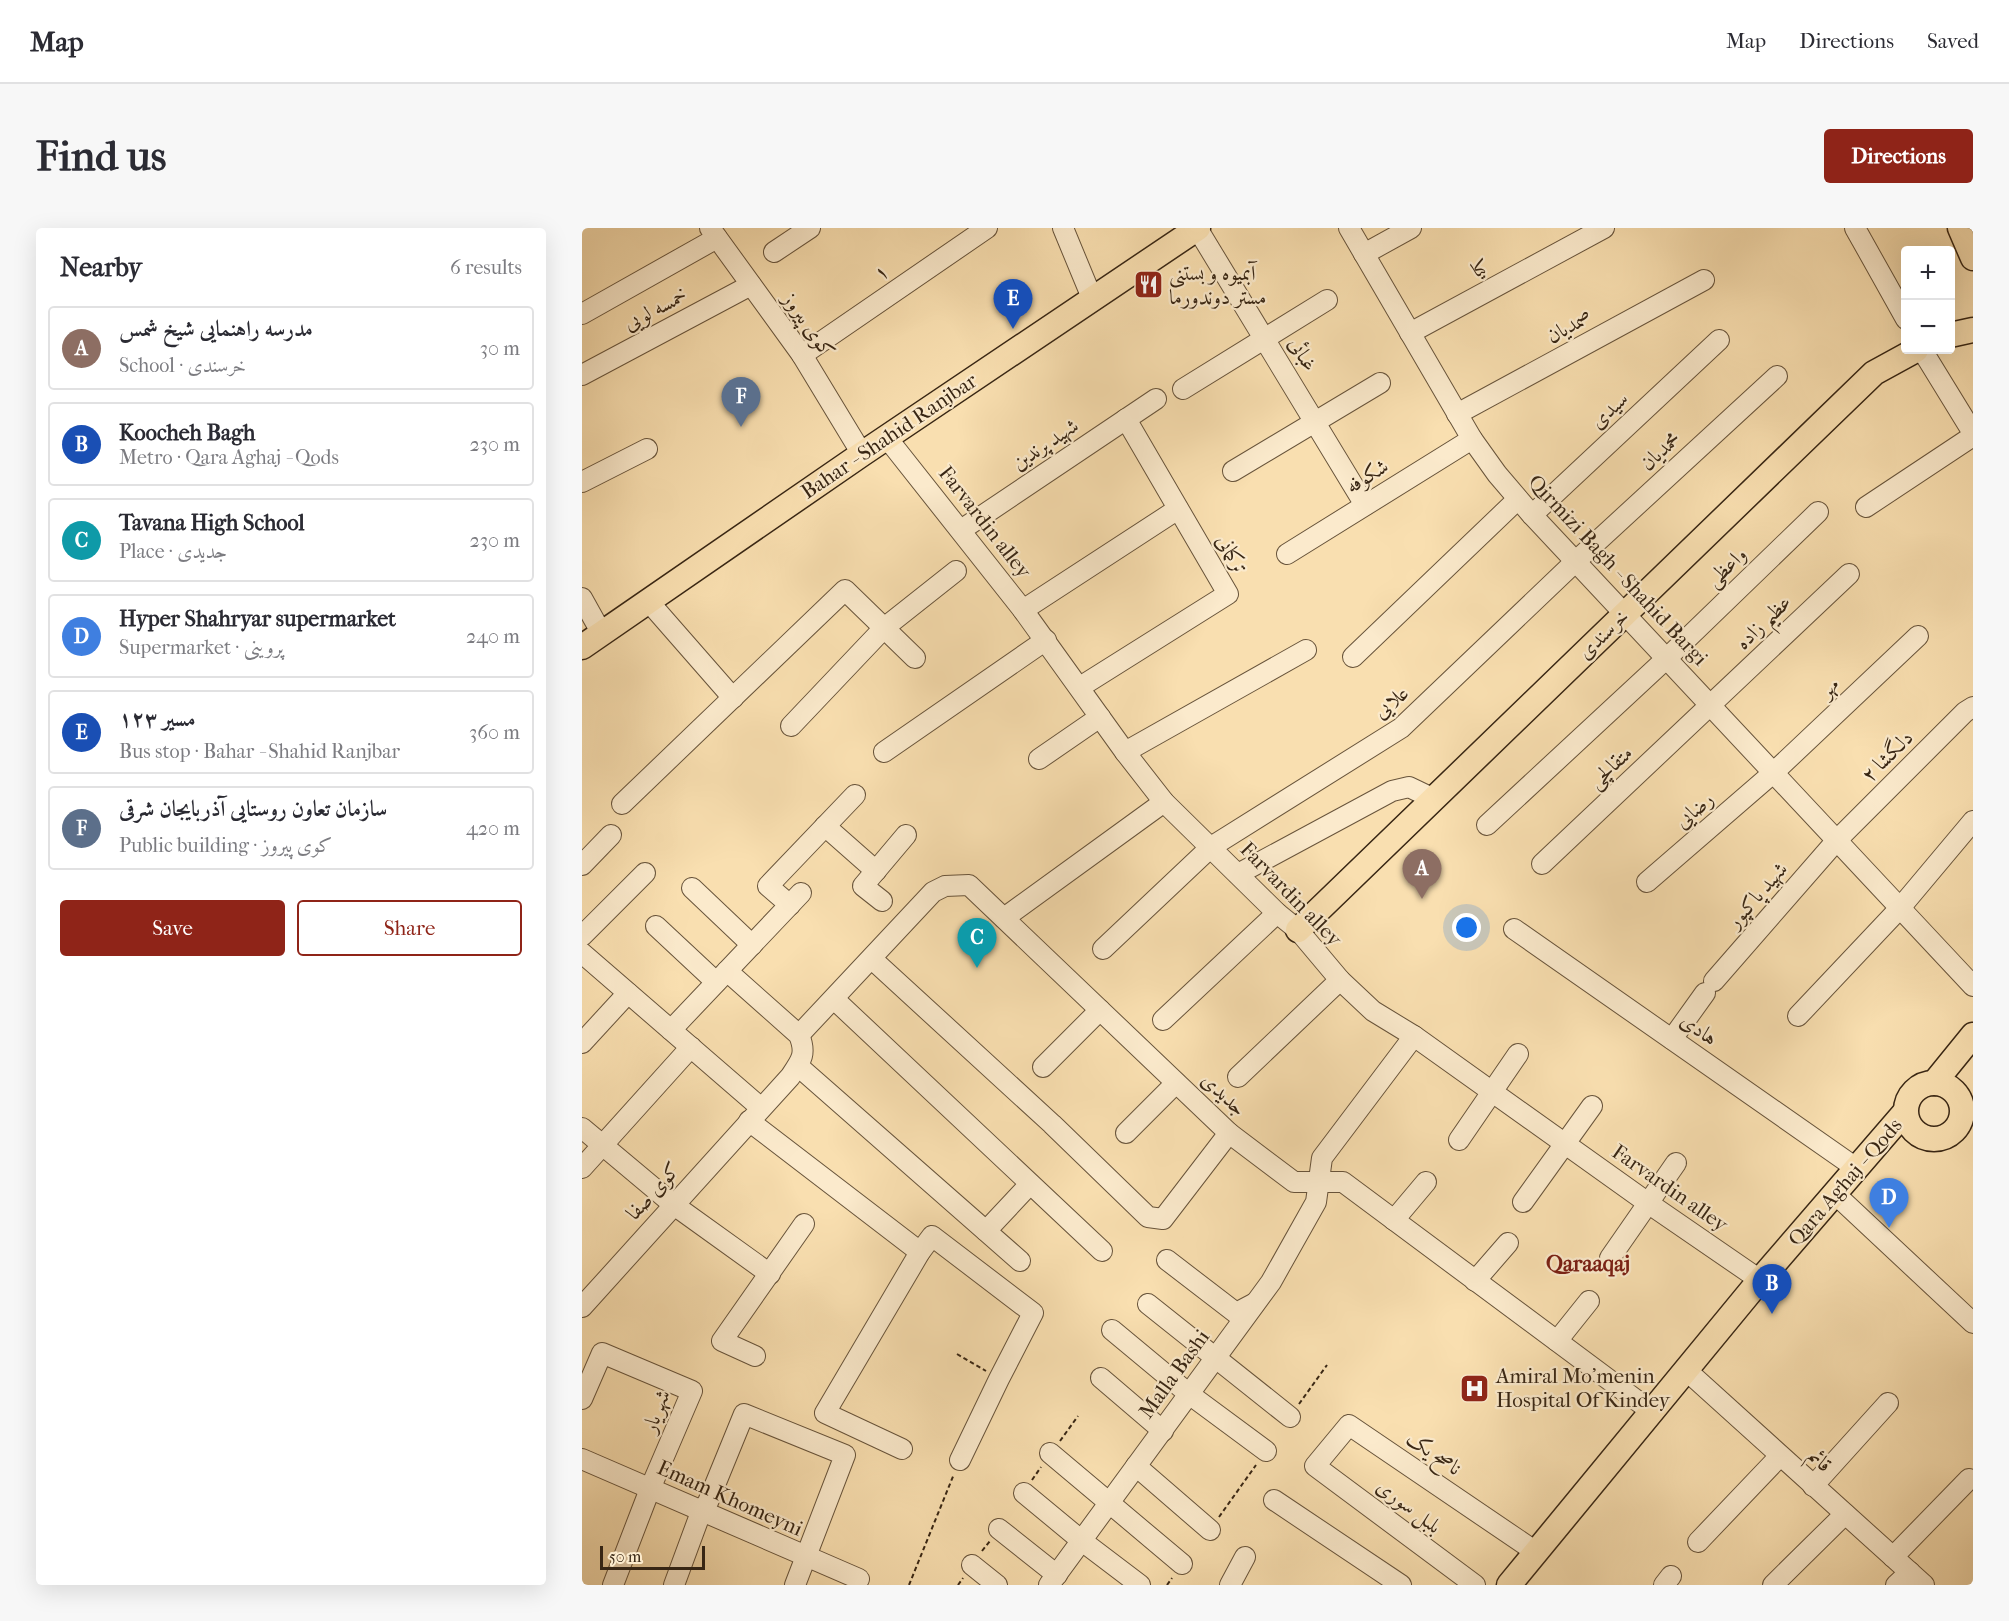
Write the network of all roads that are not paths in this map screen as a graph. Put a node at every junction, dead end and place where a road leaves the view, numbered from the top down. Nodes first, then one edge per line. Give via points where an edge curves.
1 (810, 228) edge
2 (987, 228) edge
3 (1063, 228) edge
4 (1198, 228) edge
5 (1349, 228) edge
6 (1411, 228) edge
7 (1604, 228) edge
8 (1855, 228) edge
9 (1960, 228) edge
10 (714, 233) edge
11 (774, 252) dead end
12 (1364, 254) junction
13 (1973, 258) edge
14 (1704, 280) dead end
15 (751, 285) junction
16 (1092, 298) junction
17 (1327, 300) dead end
18 (1901, 312) edge
19 (582, 314) edge
20 (1973, 330) edge
21 (1410, 333) junction
22 (1955, 334) edge
23 (1266, 339) junction
24 (1719, 340) dead end
25 (1909, 354) edge
26 (1925, 354) edge
27 (802, 356) junction
28 (582, 375) edge
29 (1777, 376) dead end
30 (1380, 383) dead end
31 (1183, 389) dead end
32 (1156, 399) dead end
33 (1457, 414) junction
34 (1126, 419) junction
35 (1315, 421) junction
36 (1973, 434) edge
37 (887, 438) junction
38 (1472, 439) junction
39 (647, 449) dead end
40 (862, 454) junction
41 (1233, 471) dead end
42 (582, 482) edge
43 (1518, 498) junction
44 (1365, 505) junction
45 (1866, 507) dead end
46 (1178, 509) junction
47 (1818, 512) dead end
48 (1532, 515) junction
49 (961, 530) junction
50 (1287, 554) dead end
51 (1576, 561) junction
52 (956, 571) dead end
53 (1849, 574) dead end
54 (582, 598) edge
55 (649, 602) junction
56 (1023, 610) junction
57 (1624, 614) junction
58 (884, 628) junction
59 (602, 634) junction
60 (1918, 636) dead end
61 (1046, 640) junction
62 (582, 647) edge
63 (1306, 650) dead end
64 (1353, 657) dead end
65 (915, 658) dead end
66 (1667, 658) junction
67 (1080, 687) junction
68 (733, 698) junction
69 (1710, 706) junction
70 (1973, 707) edge
71 (1100, 717) junction
72 (792, 726) dead end
73 (884, 752) dead end
74 (1125, 752) junction
75 (1039, 759) dead end
76 (1773, 773) junction
77 (855, 795) dead end
78 (1434, 799) junction
79 (1164, 802) junction
80 (622, 804) dead end
81 (1973, 821) edge
82 (1487, 825) dead end
83 (825, 826) junction
84 (611, 835) dead end
85 (906, 836) dead end
86 (1837, 840) junction
87 (1211, 847) junction
88 (1542, 864) dead end
89 (582, 865) edge
90 (876, 870) junction
91 (645, 873) dead end
92 (1238, 874) junction
93 (1647, 882) dead end
94 (692, 888) dead end
95 (882, 901) dead end
96 (1900, 908) junction
97 (1277, 913) junction
98 (1004, 918) junction
99 (656, 926) dead end
100 (1514, 929) dead end
101 (1298, 930) junction
102 (582, 936) edge
103 (752, 945) junction
104 (1103, 950) dead end
105 (582, 953) edge
106 (872, 959) junction
107 (722, 976) junction
108 (1340, 980) junction
109 (1973, 986) edge
110 (628, 993) junction
111 (834, 999) junction
112 (1100, 1010) junction
113 (1798, 1016) dead end
114 (1163, 1020) dead end
115 (805, 1029) junction
116 (671, 1030) junction
117 (1973, 1035) edge
118 (1414, 1036) junction
119 (1672, 1039) junction
120 (582, 1042) edge
121 (690, 1047) junction
122 (1518, 1054) dead end
123 (1043, 1067) dead end
124 (794, 1071) junction
125 (1238, 1077) dead end
126 (1176, 1083) junction
127 (1934, 1083) junction
128 (1492, 1092) junction
129 (1592, 1106) dead end
130 (1905, 1112) junction
131 (754, 1114) junction
132 (1967, 1118) edge
133 (582, 1128) edge
134 (1126, 1133) dead end
135 (1229, 1133) junction
136 (1459, 1140) dead end
137 (1565, 1144) junction
138 (602, 1145) junction
139 (1676, 1163) dead end
140 (582, 1168) edge
141 (1856, 1168) junction
142 (1318, 1182) junction
143 (1426, 1182) dead end
144 (1030, 1184) junction
145 (1834, 1193) junction
146 (1523, 1202) dead end
147 (1648, 1203) junction
148 (674, 1205) junction
149 (1394, 1220) junction
150 (804, 1224) dead end
151 (986, 1231) junction
152 (1508, 1243) dead end
153 (1102, 1251) dead end
154 (920, 1252) junction
155 (1610, 1258) dead end
156 (1167, 1260) dead end
157 (1020, 1261) dead end
158 (770, 1274) junction
159 (1760, 1280) junction
160 (1476, 1281) junction
161 (1589, 1301) dead end
162 (1256, 1302) junction
163 (1148, 1304) dead end
164 (582, 1307) edge
165 (1973, 1323) edge
166 (1112, 1330) dead end
167 (1557, 1341) junction
168 (755, 1356) dead end
169 (1216, 1358) junction
170 (1686, 1370) junction
171 (1101, 1378) dead end
172 (1189, 1394) junction
173 (582, 1399) edge
174 (1888, 1402) dead end
175 (1651, 1411) junction
176 (1290, 1417) road end
177 (1162, 1431) junction
178 (902, 1449) dead end
179 (1266, 1451) road end
180 (1050, 1453) dead end
181 (1780, 1456) junction
182 (582, 1459) edge
183 (960, 1461) road end
184 (1136, 1466) junction
185 (1315, 1466) joint
186 (1969, 1479) dead end
187 (1813, 1486) junction
188 (650, 1489) junction
189 (1024, 1493) dead end
190 (1274, 1500) dead end
191 (1109, 1504) junction
192 (701, 1512) junction
193 (1845, 1514) junction
194 (999, 1529) dead end
195 (1210, 1530) road end
196 (1082, 1541) junction
197 (1698, 1542) dead end
198 (1536, 1552) junction
199 (805, 1557) junction
200 (1245, 1557) dead end
201 (1893, 1557) junction
202 (1182, 1564) road end
203 (972, 1565) dead end
204 (859, 1580) dead end
205 (1053, 1580) edge
206 (1910, 1581) edge
207 (1515, 1583) edge
208 (613, 1585) edge
209 (674, 1585) edge
210 (795, 1585) edge
211 (997, 1585) edge
212 (1140, 1585) edge
213 (1230, 1585) edge
214 (1401, 1585) edge
215 (1474, 1585) edge
216 (1773, 1585) edge

1 - 11 street
2 - 27 street, ۱
3 - 16 street
4 - 16 main road, Bahar - Shahid Ranjbar
4 - 23 street, غبائی
5 - 12 street, Qirmizi Bagh - Shahid Bargi
6 - 12 street
7 - 21 street, کیا
8 - 18 street
9 - 13 main road
10 - 15 street, کوی پیروز
10 - 19 street
12 - 21 street, Qirmizi Bagh - Shahid Bargi
14 - 33 street, صمدیان
15 - 27 street, کوی پیروز
15 - 28 street, خمسه لویی
16 - 37 main road, Bahar - Shahid Ranjbar
17 - 23 street
20 - 22 main road
21 - 33 street, Qirmizi Bagh - Shahid Bargi
23 - 31 street
23 - 35 street, غبائی
24 - 48 street, سیدی
25 - 57 main road, خرسندی via 1874,373
26 - 36 street
27 - 40 street, کوی پیروز
29 - 51 street, محمدیان
30 - 35 street
32 - 34 street, شهید پرندین
33 - 38 street, Qirmizi Bagh - Shahid Bargi
34 - 46 street, ترکمانی
34 - 49 street, شهید پرندین
35 - 41 street
35 - 44 street, غبائی
36 - 45 street
37 - 40 main road, Bahar - Shahid Ranjbar
37 - 49 street, Farvardin alley
38 - 43 street, Qirmizi Bagh - Shahid Bargi
38 - 44 street, شکوفه
39 - 42 street
40 - 55 main road, Bahar - Shahid Ranjbar
43 - 48 street, Qirmizi Bagh - Shahid Bargi
43 - 64 street
44 - 50 street, شکوفه
46 - 56 street
46 - 67 street, ترکمانی via 1228,594
47 - 66 street, واعظی
48 - 51 street, Qirmizi Bagh - Shahid Bargi
49 - 56 street, Farvardin alley
51 - 57 street, Qirmizi Bagh - Shahid Bargi
51 - 87 street, علایی via 1401,728
52 - 58 street
53 - 69 street, عظیم زاده
54 - 59 street
55 - 59 main road, Bahar - Shahid Ranjbar
55 - 68 street
56 - 61 street, Farvardin alley
57 - 66 street, Qirmizi Bagh - Shahid Bargi
57 - 78 main road, خرسندی
58 - 65 street
58 - 68 street via 845,590
58 - 72 street
59 - 62 main road, Bahar - Shahid Ranjbar
60 - 76 street, مهر
61 - 67 street, Farvardin alley
61 - 73 street
63 - 74 street
66 - 69 street, Qirmizi Bagh - Shahid Bargi
66 - 82 street, واعظی
67 - 71 street, Farvardin alley
68 - 80 street
69 - 76 street, Qirmizi Bagh - Shahid Bargi
69 - 88 street, متقالچی
70 - 86 street, دلگشا ۲
71 - 74 street, Farvardin alley
71 - 75 street
74 - 79 street, Farvardin alley
76 - 86 street, Qirmizi Bagh - Shahid Bargi
76 - 93 street, رضایی
77 - 83 street
78 - 92 street via 1409,787 1392,791
78 - 101 main road, خرسندی
79 - 87 street, Farvardin alley
79 - 98 street
81 - 96 street
83 - 90 street
83 - 103 street via 768,886 795,899
84 - 89 street
85 - 90 street
86 - 96 street, Qirmizi Bagh - Shahid Bargi
86 - 119 street, شهید پاکپور via 1709,987
87 - 92 street, Farvardin alley
87 - 104 street, علایی
90 - 95 street via 863,885
91 - 102 street
92 - 97 street, Farvardin alley
94 - 103 street
96 - 109 street, Qirmizi Bagh - Shahid Bargi
96 - 113 street
97 - 101 street, Farvardin alley
97 - 114 street
98 - 106 street, جدیدی via 969,885 945,886 933,892
98 - 112 street, جدیدی
99 - 107 street
100 - 119 street, هادی
101 - 108 street, Farvardin alley
103 - 107 street
105 - 110 street
106 - 111 street, جدیدی
106 - 135 street via 1148,1217 1163,1219
107 - 115 street
107 - 116 street
108 - 118 street, Farvardin alley via 1373,1011
108 - 125 street
110 - 116 street
110 - 120 street
111 - 115 street, جدیدی
111 - 144 street
112 - 123 street
112 - 126 street, جدیدی
115 - 124 street via 804,1047
116 - 121 street
117 - 127 main road
118 - 128 street, Farvardin alley
118 - 142 street, Malla Bashi via 1322,1158
119 - 141 street, هادی
121 - 131 street
121 - 138 street
122 - 128 street
124 - 131 street, کوی صفا
124 - 151 street
126 - 134 street
126 - 135 street, جدیدی
127 - 130 main road via 1919,1087 1909,1098
127 - 132 main road via 1950,1088
128 - 136 street
128 - 137 street, Farvardin alley
129 - 137 street
130 - 132 main road via 1910,1127 1922,1137 1938,1140
130 - 141 main road, Qara Aghaj - Qods
131 - 148 street, کوی صفا
131 - 154 street
133 - 138 street
135 - 142 street, جدیدی via 1294,1182
137 - 146 street
137 - 147 street, Farvardin alley
138 - 140 street
138 - 148 street
139 - 147 street
141 - 145 main road, Qara Aghaj - Qods
142 - 149 street, جدیدی via 1343,1182
142 - 162 street, Malla Bashi via 1316,1202
143 - 149 street
144 - 151 street
144 - 153 street
145 - 159 main road, Qara Aghaj - Qods
145 - 165 street
147 - 155 street
147 - 159 street, Farvardin alley
148 - 158 street
148 - 164 street, کوی صفا
149 - 160 street, جدیدی
150 - 158 street
151 - 157 street
152 - 160 street
154 - 178 street via 825,1413
154 - 183 street via 932,1236 1033,1313
156 - 162 street via 1236,1313
158 - 168 street via 722,1341
159 - 170 main road, Qara Aghaj - Qods
160 - 167 street, جدیدی
161 - 167 street
162 - 169 street, Malla Bashi
163 - 169 street
166 - 172 street
167 - 175 street, جدیدی
169 - 172 street, Malla Bashi
169 - 176 street
170 - 175 main road, Qara Aghaj - Qods
170 - 181 street, قائم
171 - 177 street
172 - 177 street, Malla Bashi
172 - 179 street
173 - 188 street, شهریار via 602,1353 692,1391
174 - 187 street
175 - 198 main road, Qara Aghaj - Qods
177 - 184 street, Malla Bashi
180 - 191 street
181 - 187 street, قائم
181 - 197 street
182 - 188 street, Emam Khomeyni
184 - 191 street, Malla Bashi
184 - 195 street
185 - 198 street, ناصح یک via 1348,1425
185 - 215 street, بلبل سوری
186 - 201 street
187 - 193 street, قائم
188 - 192 street, Emam Khomeyni
188 - 208 street, شهریار
189 - 196 street
190 - 214 street
191 - 196 street, Malla Bashi
191 - 202 street
192 - 199 street, Emam Khomeyni
192 - 199 street via 744,1414 845,1455
192 - 209 street
193 - 201 street, قائم
193 - 216 street
194 - 205 street
196 - 205 street, Malla Bashi
196 - 212 street
198 - 207 main road, Qara Aghaj - Qods
199 - 204 street, Emam Khomeyni
199 - 210 street
200 - 213 street
201 - 206 street, قائم
203 - 211 street

